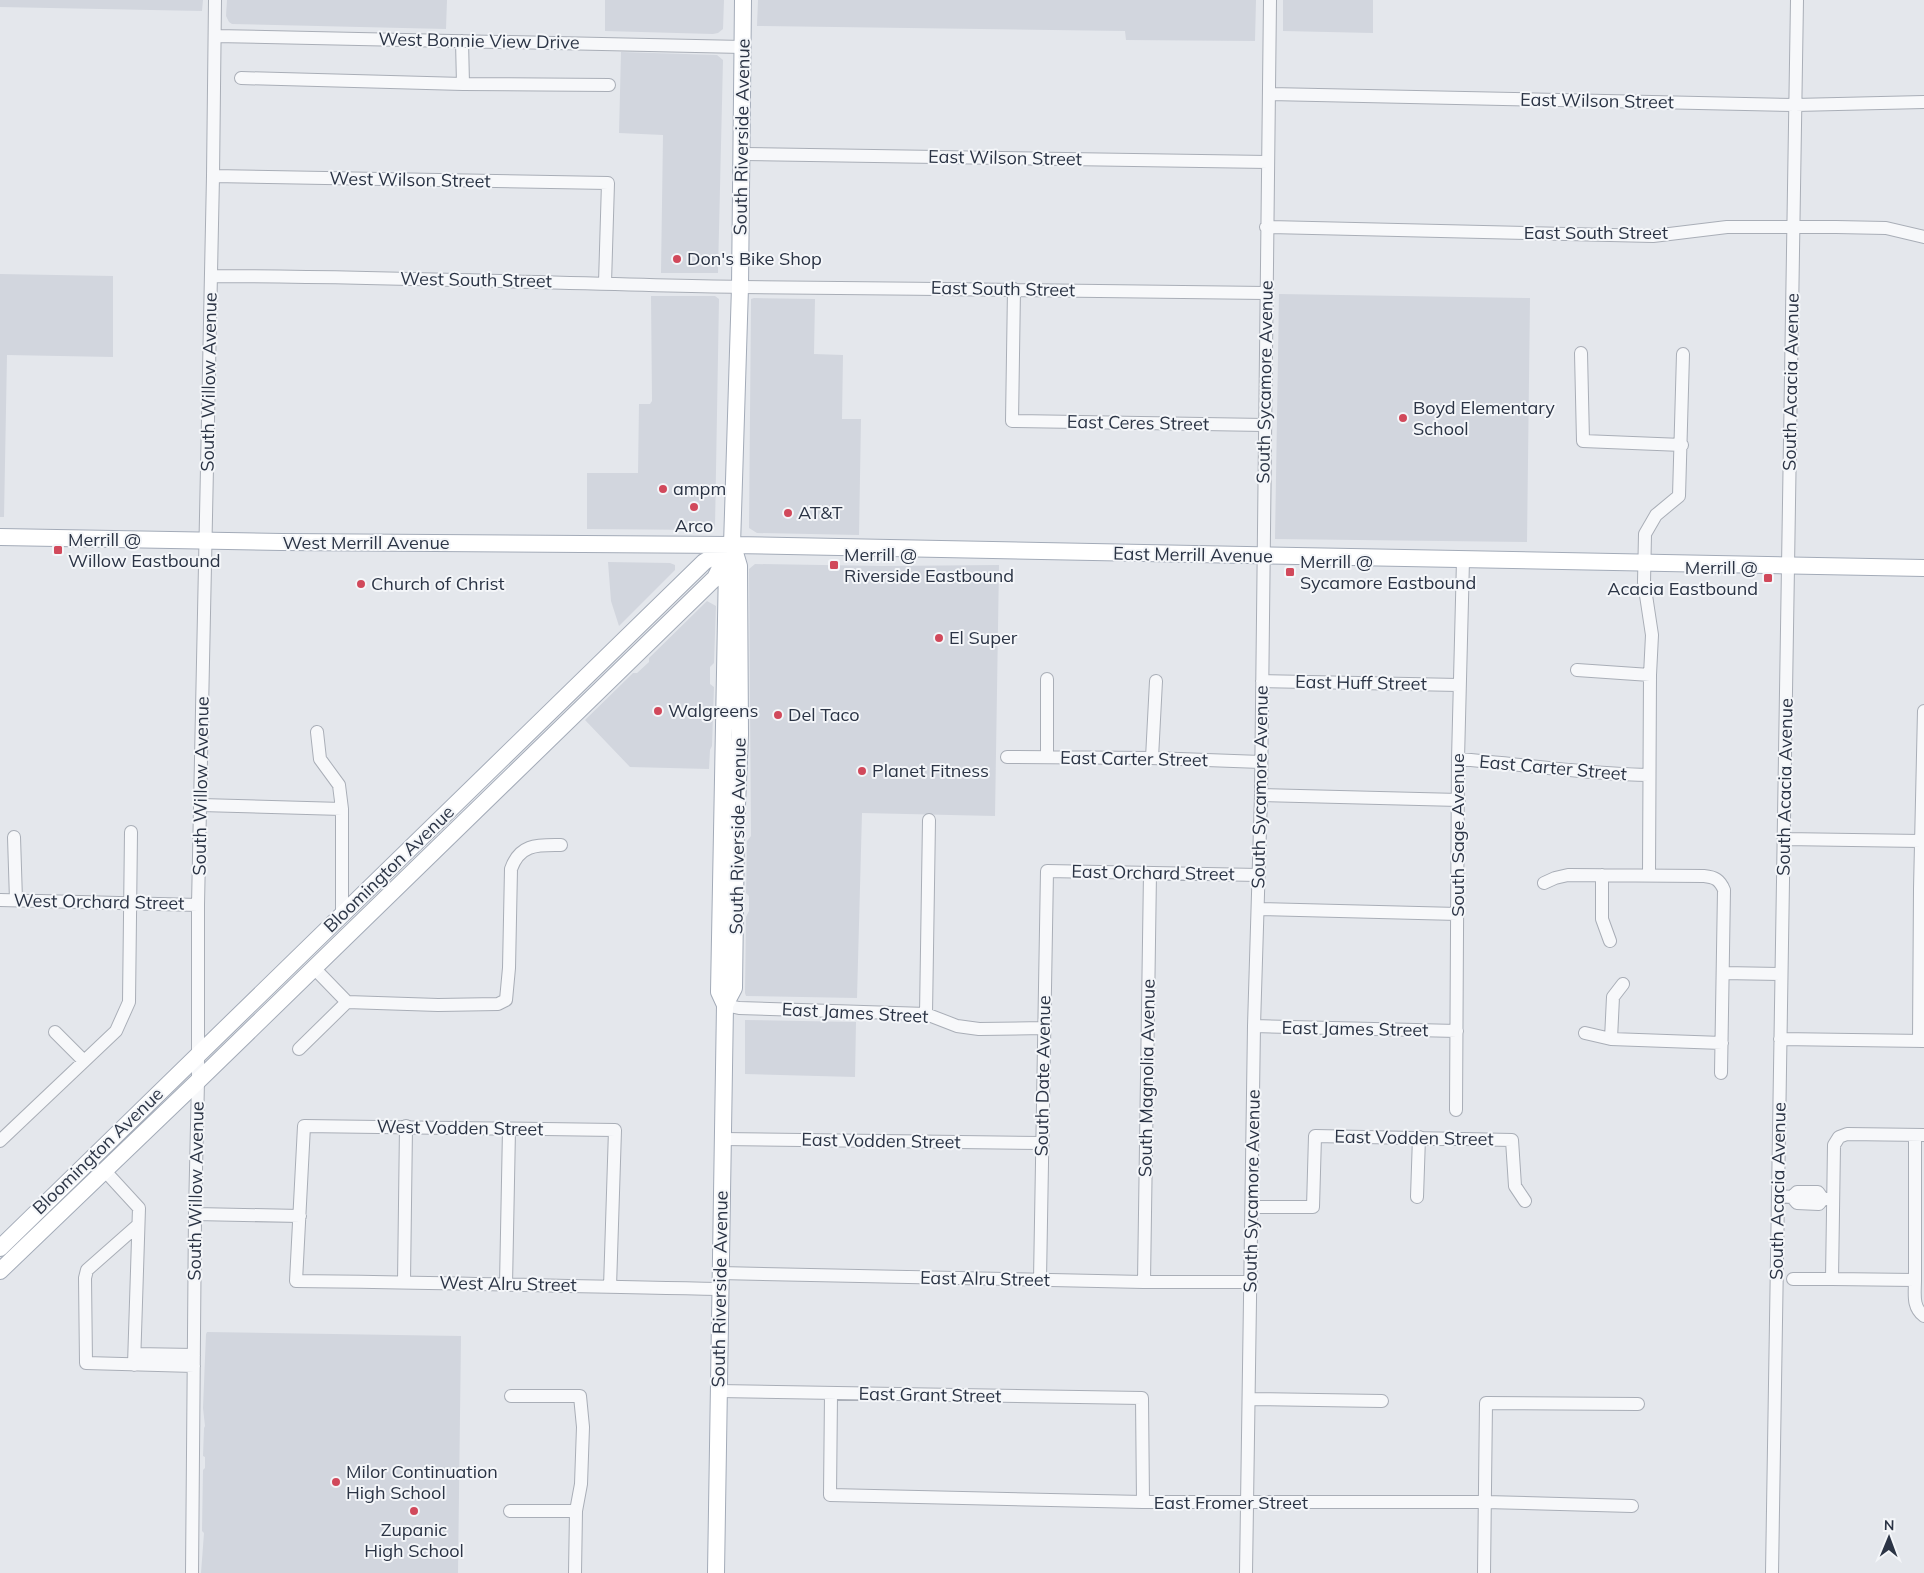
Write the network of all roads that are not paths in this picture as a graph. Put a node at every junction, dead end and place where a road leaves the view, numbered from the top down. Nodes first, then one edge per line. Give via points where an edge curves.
1 (215, 0) edge
2 (743, 0) edge
3 (1270, 0) edge
4 (1797, 0) edge
5 (215, 36) junction
6 (462, 41) junction
7 (743, 47) junction
8 (241, 78) dead end
9 (463, 84) junction
10 (609, 85) dead end
11 (1269, 94) junction
12 (1924, 102) edge
13 (1795, 105) junction
14 (743, 154) junction
15 (1268, 162) junction
16 (213, 176) junction
17 (1794, 227) junction
18 (1266, 228) junction
19 (1924, 238) edge
20 (211, 276) junction
21 (605, 283) junction
22 (740, 287) junction
23 (1014, 290) junction
24 (1266, 293) junction
25 (1581, 353) dead end
26 (1683, 354) dead end
27 (1265, 425) junction
28 (1682, 445) junction
29 (0, 537) edge
30 (205, 541) junction
31 (732, 545) junction
32 (1263, 556) junction
33 (1463, 560) junction
34 (1644, 561) junction
35 (1788, 565) junction
36 (1924, 568) edge
37 (726, 599) junction
38 (692, 600) junction
39 (1577, 670) dead end
40 (1650, 676) junction
41 (1047, 679) dead end
42 (1156, 681) dead end
43 (1262, 681) junction
44 (1459, 685) junction
45 (1924, 711) edge
46 (316, 732) dead end
47 (1007, 757) dead end
48 (1047, 757) junction
49 (1152, 758) junction
50 (1458, 759) junction
51 (1261, 762) junction
52 (1649, 775) junction
53 (1923, 783) edge
54 (1261, 795) junction
55 (1459, 800) junction
56 (201, 805) junction
57 (342, 809) junction
58 (929, 820) dead end
59 (131, 832) dead end
60 (14, 837) dead end
61 (1784, 839) junction
62 (1921, 841) junction
63 (561, 845) dead end
64 (1047, 871) joint
65 (1150, 873) junction
66 (1602, 875) junction
67 (1259, 876) junction
68 (1649, 876) junction
69 (1544, 883) dead end
70 (1922, 889) edge
71 (0, 900) edge
72 (16, 900) junction
73 (130, 904) junction
74 (198, 905) junction
75 (1258, 909) junction
76 (1458, 914) junction
77 (342, 915) junction
78 (1610, 941) dead end
79 (314, 968) junction
80 (1723, 973) junction
81 (1782, 974) junction
82 (1624, 984) dead end
83 (347, 1002) junction
84 (725, 1005) junction
85 (926, 1014) junction
86 (1254, 1026) junction
87 (1044, 1028) junction
88 (1456, 1031) junction
89 (55, 1032) dead end
90 (1585, 1033) dead end
91 (1611, 1039) junction
92 (1780, 1040) junction
93 (1921, 1041) edge
94 (1722, 1043) junction
95 (299, 1049) dead end
96 (198, 1053) junction
97 (84, 1060) junction
98 (1721, 1073) dead end
99 (198, 1081) junction
100 (1456, 1110) dead end
101 (406, 1126) junction
102 (509, 1129) junction
103 (1920, 1135) edge
104 (1420, 1137) junction
105 (722, 1139) junction
106 (0, 1141) edge
107 (1041, 1143) junction
108 (104, 1171) junction
109 (1778, 1196) junction
110 (1416, 1197) dead end
111 (1828, 1198) junction
112 (1525, 1201) dead end
113 (1252, 1207) junction
114 (195, 1214) junction
115 (300, 1216) junction
116 (138, 1226) junction
117 (0, 1248) edge
118 (0, 1271) edge
119 (1793, 1279) dead end
120 (1832, 1279) junction
121 (1040, 1280) junction
122 (1915, 1280) junction
123 (720, 1281) junction
124 (404, 1282) junction
125 (1144, 1282) junction
126 (1251, 1282) junction
127 (506, 1285) junction
128 (610, 1287) junction
129 (1924, 1316) edge
130 (135, 1359) junction
131 (194, 1361) junction
132 (719, 1391) junction
133 (831, 1394) junction
134 (510, 1396) dead end
135 (1249, 1398) junction
136 (1382, 1401) dead end
137 (1638, 1404) dead end
138 (1144, 1502) junction
139 (1484, 1502) junction
140 (1247, 1503) junction
141 (1632, 1506) dead end
142 (510, 1511) dead end
143 (576, 1511) junction
144 (192, 1573) edge
145 (576, 1573) edge
146 (716, 1573) edge
147 (1246, 1573) edge
148 (1484, 1573) edge
149 (1772, 1573) edge

1 - 5 street, South Willow Avenue
2 - 7 main road, South Riverside Avenue
3 - 11 street, South Sycamore Avenue
4 - 13 street, South Acacia Avenue
5 - 6 street, West Bonnie View Drive
5 - 16 street, South Willow Avenue
6 - 7 street, West Bonnie View Drive
6 - 9 street
7 - 14 main road, South Riverside Avenue
8 - 9 street
9 - 10 street
11 - 13 street, East Wilson Street
11 - 15 street, South Sycamore Avenue
12 - 13 street, East Wilson Street
13 - 17 street, South Acacia Avenue
14 - 15 street, East Wilson Street
14 - 22 main road, South Riverside Avenue
15 - 18 street, South Sycamore Avenue
16 - 20 street, South Willow Avenue
16 - 21 street, West Wilson Street via 608,183
17 - 18 street, East South Street via 1727,227 1653,236
17 - 19 street, East South Street via 1886,228
17 - 35 street, South Acacia Avenue
18 - 24 street, South Sycamore Avenue
20 - 21 street, West South Street
20 - 30 street, South Willow Avenue
21 - 22 street, West South Street
22 - 23 street, East South Street
22 - 31 main road, South Riverside Avenue
23 - 24 street, East South Street
23 - 27 street, East Ceres Street via 1012,421
24 - 27 street, South Sycamore Avenue
25 - 28 street via 1583,441
26 - 28 street
27 - 32 street, South Sycamore Avenue
28 - 34 street via 1679,496 1656,515 1645,534
29 - 30 main road, West Merrill Avenue
30 - 31 main road, West Merrill Avenue
30 - 56 street, South Willow Avenue
31 - 32 main road, East Merrill Avenue
31 - 37 main road, South Riverside Avenue via 727,566
31 - 38 main road, Bloomington Avenue via 715,578
31 - 77 main road, Bloomington Avenue via 704,562
31 - 84 main road, South Riverside Avenue via 739,566 740,734 734,988
32 - 33 main road, East Merrill Avenue
32 - 43 street, South Sycamore Avenue
33 - 34 main road, East Merrill Avenue
33 - 44 street, South Sage Avenue
34 - 35 main road, East Merrill Avenue
34 - 40 street via 1652,635
35 - 36 main road, East Merrill Avenue
35 - 61 street, South Acacia Avenue
37 - 38 main road via 715,594
37 - 84 main road, South Riverside Avenue via 718,992
38 - 79 main road, Bloomington Avenue
39 - 40 street
40 - 52 street
41 - 48 street
42 - 49 street
43 - 44 street, East Huff Street
43 - 51 street, South Sycamore Avenue
44 - 50 street, South Sage Avenue
45 - 53 street
46 - 57 street via 320,759 339,785
47 - 48 street, East Carter Street
48 - 49 street, East Carter Street
49 - 51 street, East Carter Street
50 - 52 street, East Carter Street
50 - 55 street, South Sage Avenue
51 - 54 street, South Sycamore Avenue
52 - 68 street
53 - 62 street
54 - 55 street
54 - 67 street, South Sycamore Avenue
55 - 76 street, South Sage Avenue
56 - 57 street
56 - 74 street, South Willow Avenue
57 - 77 street
58 - 85 street
59 - 73 street
60 - 72 street
61 - 62 street
61 - 81 street, South Acacia Avenue
62 - 70 street
63 - 83 street via 533,845 513,862 506,1000 498,1004 438,1005
64 - 65 street, East Orchard Street
64 - 87 street, South Date Avenue
65 - 67 street, East Orchard Street
65 - 125 street, South Magnolia Avenue
66 - 68 street
66 - 69 street via 1568,875
66 - 78 street via 1602,918
67 - 75 street, South Sycamore Avenue
68 - 80 street via 1714,877 1721,882 1724,890
70 - 93 street
71 - 72 street, West Orchard Street
72 - 73 street, West Orchard Street
73 - 74 street, West Orchard Street
73 - 97 street via 129,1002 116,1031
74 - 96 street, South Willow Avenue
75 - 76 street
75 - 86 street, South Sycamore Avenue
76 - 88 street, South Sage Avenue
77 - 96 main road, Bloomington Avenue
79 - 83 street
79 - 99 main road, Bloomington Avenue
80 - 81 street
80 - 94 street
81 - 92 street, South Acacia Avenue
82 - 91 street via 1613,997
83 - 95 street
84 - 85 street, East James Street
84 - 105 main road, South Riverside Avenue
85 - 87 street, East James Street via 957,1026 979,1029
86 - 88 street, East James Street
86 - 113 street, South Sycamore Avenue
87 - 107 street, South Date Avenue
88 - 100 street, South Sage Avenue
89 - 97 street
90 - 91 street
91 - 94 street
92 - 93 street
92 - 109 street, South Acacia Avenue
94 - 98 street
96 - 99 street, South Willow Avenue
96 - 117 main road, Bloomington Avenue
97 - 106 street
99 - 108 main road, Bloomington Avenue
99 - 114 street, South Willow Avenue
101 - 102 street, West Vodden Street
101 - 115 street, West Vodden Street via 304,1126
101 - 124 street
102 - 127 street
102 - 128 street, West Vodden Street via 616,1130
103 - 111 street via 1847,1134 1839,1137 1834,1145
103 - 122 street
104 - 110 street
104 - 112 street, East Vodden Street via 1512,1140 1515,1186
104 - 113 street, East Vodden Street via 1315,1136 1313,1207
105 - 107 street, East Vodden Street
105 - 123 main road, South Riverside Avenue
107 - 121 street, South Date Avenue
108 - 116 street via 139,1208
108 - 118 main road, Bloomington Avenue
109 - 111 street via 1792,1197 1797,1192 1807,1198 1818,1192
109 - 149 street, South Acacia Avenue
111 - 120 street
113 - 126 street, South Sycamore Avenue
114 - 115 street
114 - 131 street, South Willow Avenue
115 - 124 street, West Alru Street via 296,1281
116 - 130 street
116 - 130 street via 87,1270 85,1278 86,1362
119 - 120 street
120 - 122 street
121 - 123 street, East Alru Street
121 - 125 street, East Alru Street
122 - 129 street via 1914,1302 1918,1312
123 - 128 street, West Alru Street
123 - 132 main road, South Riverside Avenue
124 - 127 street, West Alru Street
125 - 126 street, East Alru Street
126 - 135 street, South Sycamore Avenue
127 - 128 street, West Alru Street
130 - 131 street
131 - 144 street, South Willow Avenue
132 - 133 street, East Grant Street
132 - 146 main road, South Riverside Avenue
133 - 138 street, East Grant Street via 1142,1398
133 - 138 street, East Fromer Street via 830,1495
134 - 143 street via 580,1396 582,1484
135 - 136 street
135 - 140 street, South Sycamore Avenue
137 - 139 street via 1486,1402
138 - 140 street, East Fromer Street
139 - 140 street, East Fromer Street
139 - 141 street, East Fromer Street
139 - 148 street
140 - 147 street, South Sycamore Avenue
142 - 143 street
143 - 145 street

